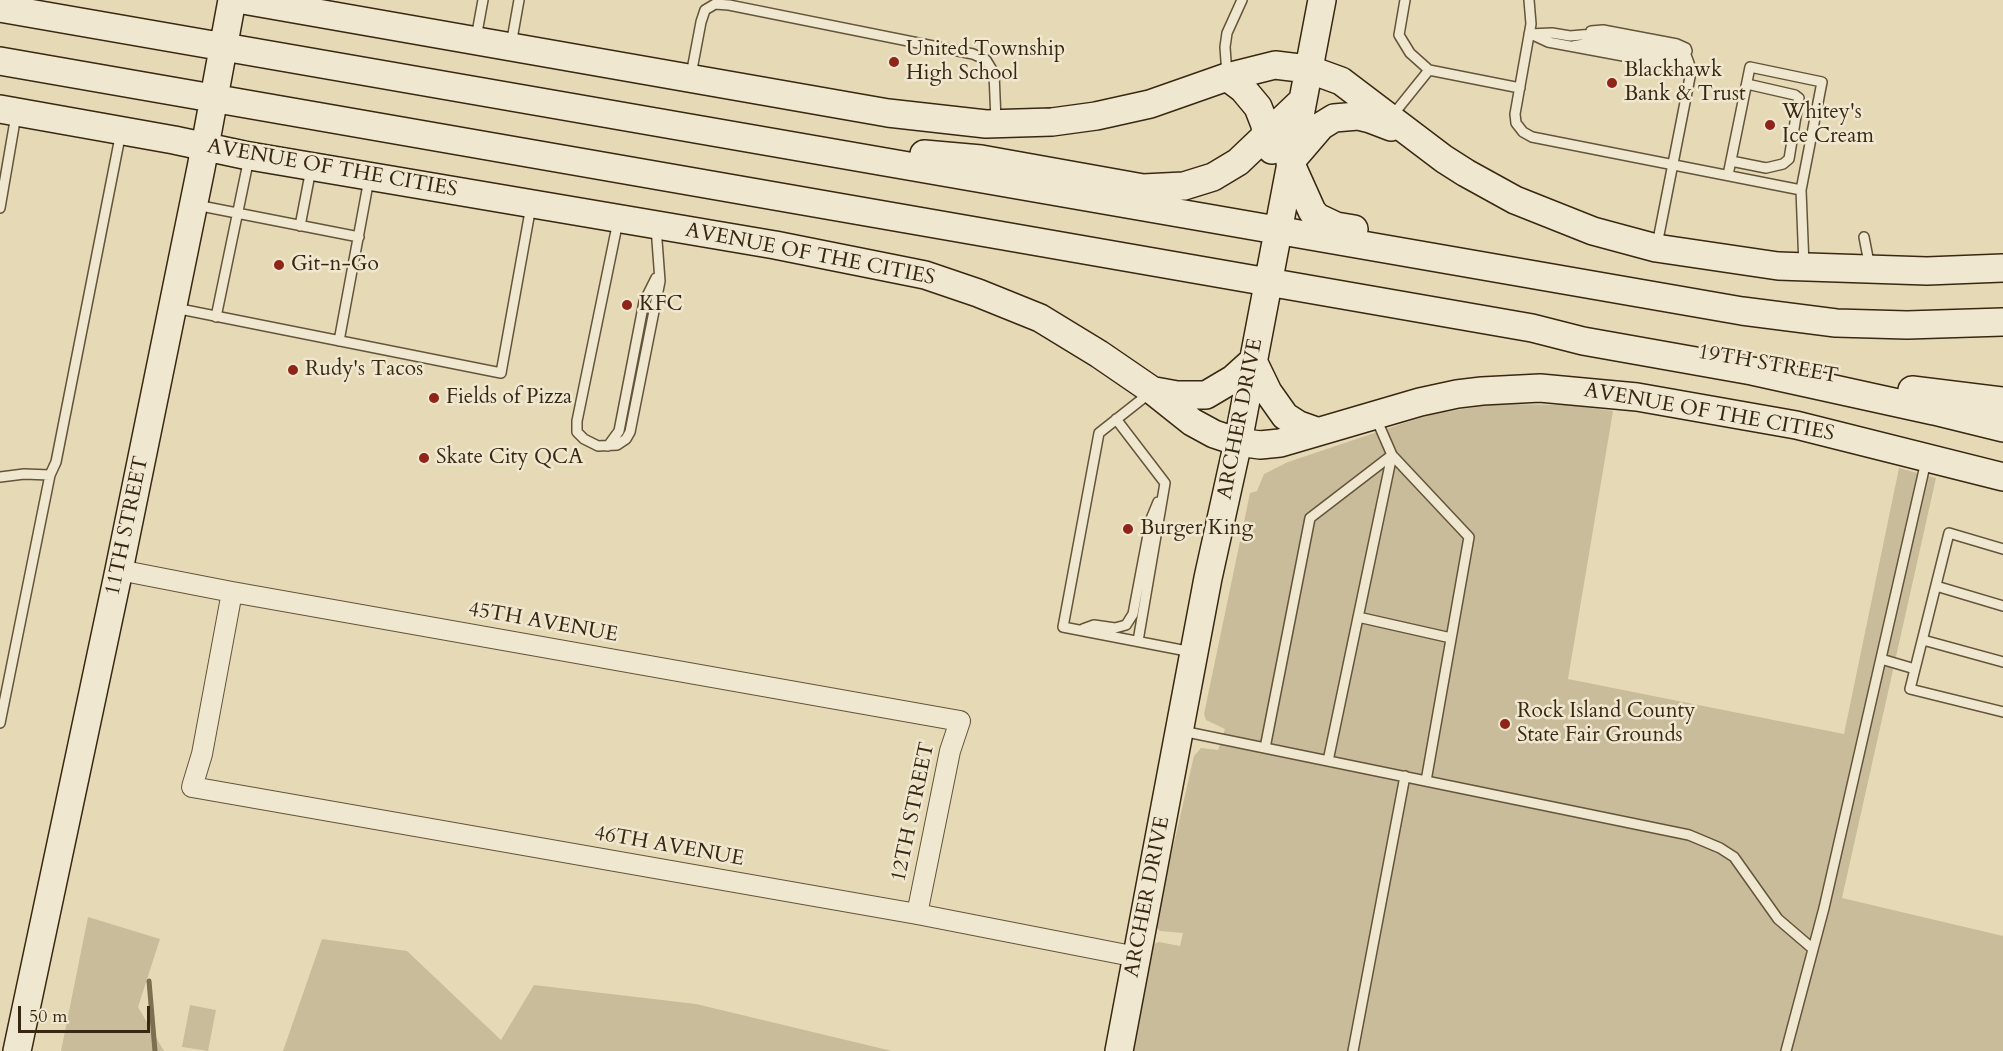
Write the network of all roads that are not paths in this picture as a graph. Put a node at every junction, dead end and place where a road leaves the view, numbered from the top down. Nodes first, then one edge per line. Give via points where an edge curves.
1 (232, 0) edge
2 (243, 0) edge
3 (483, 0) edge
4 (519, 0) edge
5 (705, 0) edge
6 (1242, 0) edge
7 (1322, 0) edge
8 (1405, 0) edge
9 (1529, 2) edge
10 (278, 3) edge
11 (0, 8) edge
12 (701, 22) junction
13 (1529, 34) junction
14 (475, 41) junction
15 (1573, 46) junction
16 (511, 47) junction
17 (223, 48) junction
18 (0, 61) edge
19 (1689, 63) junction
20 (1308, 69) junction
21 (1430, 70) junction
22 (1227, 77) junction
23 (1690, 77) junction
24 (690, 78) junction
25 (1747, 84) junction
26 (1520, 88) junction
27 (213, 98) junction
28 (1301, 102) junction
29 (8, 111) edge
30 (1390, 119) junction
31 (996, 123) junction
32 (121, 130) junction
33 (1266, 136) junction
34 (1414, 137) junction
35 (782, 146) junction
36 (204, 147) junction
37 (249, 156) junction
38 (1731, 161) junction
39 (1672, 164) junction
40 (311, 167) junction
41 (1288, 173) junction
42 (1728, 176) junction
43 (370, 177) junction
44 (1801, 190) junction
45 (531, 204) junction
46 (193, 205) junction
47 (0, 208) edge
48 (237, 214) junction
49 (618, 218) junction
50 (904, 219) dead end
51 (656, 225) junction
52 (300, 226) junction
53 (1278, 229) junction
54 (359, 237) junction
55 (1864, 237) dead end
56 (1656, 248) junction
57 (1804, 267) junction
58 (2003, 268) edge
59 (1871, 270) junction
60 (1227, 274) junction
61 (1268, 282) junction
62 (1709, 305) junction
63 (172, 308) junction
64 (216, 316) junction
65 (2003, 322) edge
66 (1532, 327) junction
67 (339, 341) junction
68 (1253, 361) junction
69 (1153, 391) junction
70 (2003, 401) edge
71 (1374, 415) junction
72 (1116, 419) junction
73 (2003, 428) edge
74 (1316, 431) junction
75 (1238, 442) junction
76 (1392, 455) junction
77 (1927, 456) junction
78 (50, 475) junction
79 (0, 477) edge
80 (2003, 477) edge
81 (1165, 483) junction
82 (2003, 549) edge
83 (119, 570) junction
84 (1936, 586) junction
85 (232, 592) junction
86 (2003, 606) edge
87 (1358, 617) junction
88 (1081, 630) junction
89 (1451, 638) junction
90 (1923, 640) junction
91 (1138, 641) junction
92 (1194, 652) junction
93 (1881, 659) junction
94 (2003, 662) edge
95 (1916, 669) junction
96 (2003, 712) edge
97 (960, 721) joint
98 (0, 723) edge
99 (1179, 730) junction
100 (1265, 748) junction
101 (1328, 761) junction
102 (1405, 776) junction
103 (1426, 781) junction
104 (917, 914) junction
105 (1813, 949) junction
106 (1137, 957) junction
107 (17, 1051) edge
108 (1119, 1051) edge
109 (1353, 1051) edge
110 (1786, 1051) edge

1 - 17 street, 11TH STREET
2 - 10 street
3 - 14 lane
4 - 16 lane
5 - 12 lane
6 - 22 lane via 1227,33
7 - 20 street, ARCHER DRIVE
8 - 21 lane via 1400,35 1410,53
9 - 13 lane
10 - 14 street
11 - 17 street
12 - 24 lane
12 - 31 lane via 705,10 715,4 729,5 973,54 986,60 993,73
13 - 15 lane
13 - 19 lane via 1593,34 1673,50 1686,56
13 - 26 lane
14 - 16 street
15 - 19 lane via 1595,42
15 - 23 lane via 1677,66
16 - 24 street
17 - 27 street, 11TH STREET
17 - 35 street
18 - 27 street
19 - 23 lane
20 - 22 street via 1275,65
20 - 28 street, ARCHER DRIVE
20 - 30 street via 1341,81
21 - 26 lane
21 - 30 lane
22 - 31 street via 1150,104 1096,116
22 - 33 street via 1258,107
23 - 39 lane
24 - 31 street via 888,113
25 - 38 lane
25 - 38 lane via 1799,98 1789,159 1766,168
25 - 44 lane via 1750,67 1822,82
26 - 39 lane via 1516,123 1532,137
27 - 36 street, 11TH STREET
27 - 60 street
28 - 33 street
28 - 41 street, ARCHER DRIVE
29 - 32 street, AVENUE OF THE CITIES
29 - 47 lane
30 - 34 street
32 - 36 street, AVENUE OF THE CITIES
32 - 78 lane via 56,462
33 - 35 street via 1238,162 1213,177 1164,188 955,156
33 - 41 street
34 - 41 street via 1370,119 1334,118 1321,126
34 - 56 street via 1515,200 1593,231
35 - 53 street
36 - 37 street, AVENUE OF THE CITIES
36 - 46 street, 11TH STREET
37 - 40 street, AVENUE OF THE CITIES
37 - 48 lane
38 - 42 lane
39 - 42 lane
39 - 56 lane
40 - 43 street, AVENUE OF THE CITIES
40 - 52 lane
41 - 53 street, ARCHER DRIVE
41 - 62 street via 1317,217 1336,225 1554,265
42 - 44 lane
43 - 45 street, AVENUE OF THE CITIES
43 - 54 lane
44 - 57 lane
45 - 49 street, AVENUE OF THE CITIES
45 - 67 lane via 501,373
46 - 48 lane
46 - 63 street, 11TH STREET
48 - 52 lane
48 - 64 lane
49 - 51 street, AVENUE OF THE CITIES
49 - 51 lane via 577,421 577,432 593,444 617,445 630,432 660,281
50 - 60 street
51 - 69 street, AVENUE OF THE CITIES via 894,268 978,293 1040,318
52 - 54 lane
53 - 61 street, ARCHER DRIVE
53 - 62 street
54 - 67 lane
55 - 59 lane
56 - 57 street
57 - 59 street
58 - 59 street
60 - 61 street
61 - 66 street
61 - 68 street, ARCHER DRIVE
62 - 65 street via 1836,323 1907,326
63 - 64 lane
63 - 83 street, 11TH STREET
64 - 67 lane
66 - 70 street, 19TH STREET via 1930,393
66 - 73 street via 1583,341 1752,371
68 - 69 street via 1206,395
68 - 74 street via 1285,416
68 - 75 street, ARCHER DRIVE
69 - 72 lane
69 - 75 street, AVENUE OF THE CITIES via 1192,422
71 - 74 street, AVENUE OF THE CITIES
71 - 76 lane
71 - 77 street, AVENUE OF THE CITIES via 1482,390 1586,391 1796,425
72 - 81 lane
72 - 88 lane via 1098,433 1063,627
74 - 75 street, AVENUE OF THE CITIES via 1260,446
75 - 92 street, ARCHER DRIVE
76 - 87 lane
76 - 89 lane via 1469,537
76 - 100 lane via 1310,518
77 - 80 street, AVENUE OF THE CITIES
77 - 93 lane
78 - 79 lane
78 - 98 lane
81 - 88 lane via 1151,519 1133,614 1126,625 1094,625
81 - 91 lane
82 - 84 lane via 1949,533
83 - 85 street, 45TH AVENUE
83 - 107 street, 11TH STREET
84 - 86 lane
84 - 90 lane
85 - 97 street, 45TH AVENUE
85 - 104 street, 46TH AVENUE via 192,787
87 - 89 lane
87 - 101 lane
88 - 91 lane
89 - 103 lane
90 - 94 lane
90 - 95 lane
91 - 92 lane
92 - 99 street, ARCHER DRIVE
93 - 95 lane
93 - 105 lane
95 - 96 lane via 1910,689
97 - 104 street, 12TH STREET via 950,751
99 - 100 lane
99 - 106 street, ARCHER DRIVE
100 - 101 lane
101 - 102 lane
102 - 103 lane
102 - 109 lane
103 - 105 lane via 1689,835 1720,848 1734,857 1778,919
104 - 106 street, 46TH AVENUE
105 - 110 lane
106 - 108 street, ARCHER DRIVE

